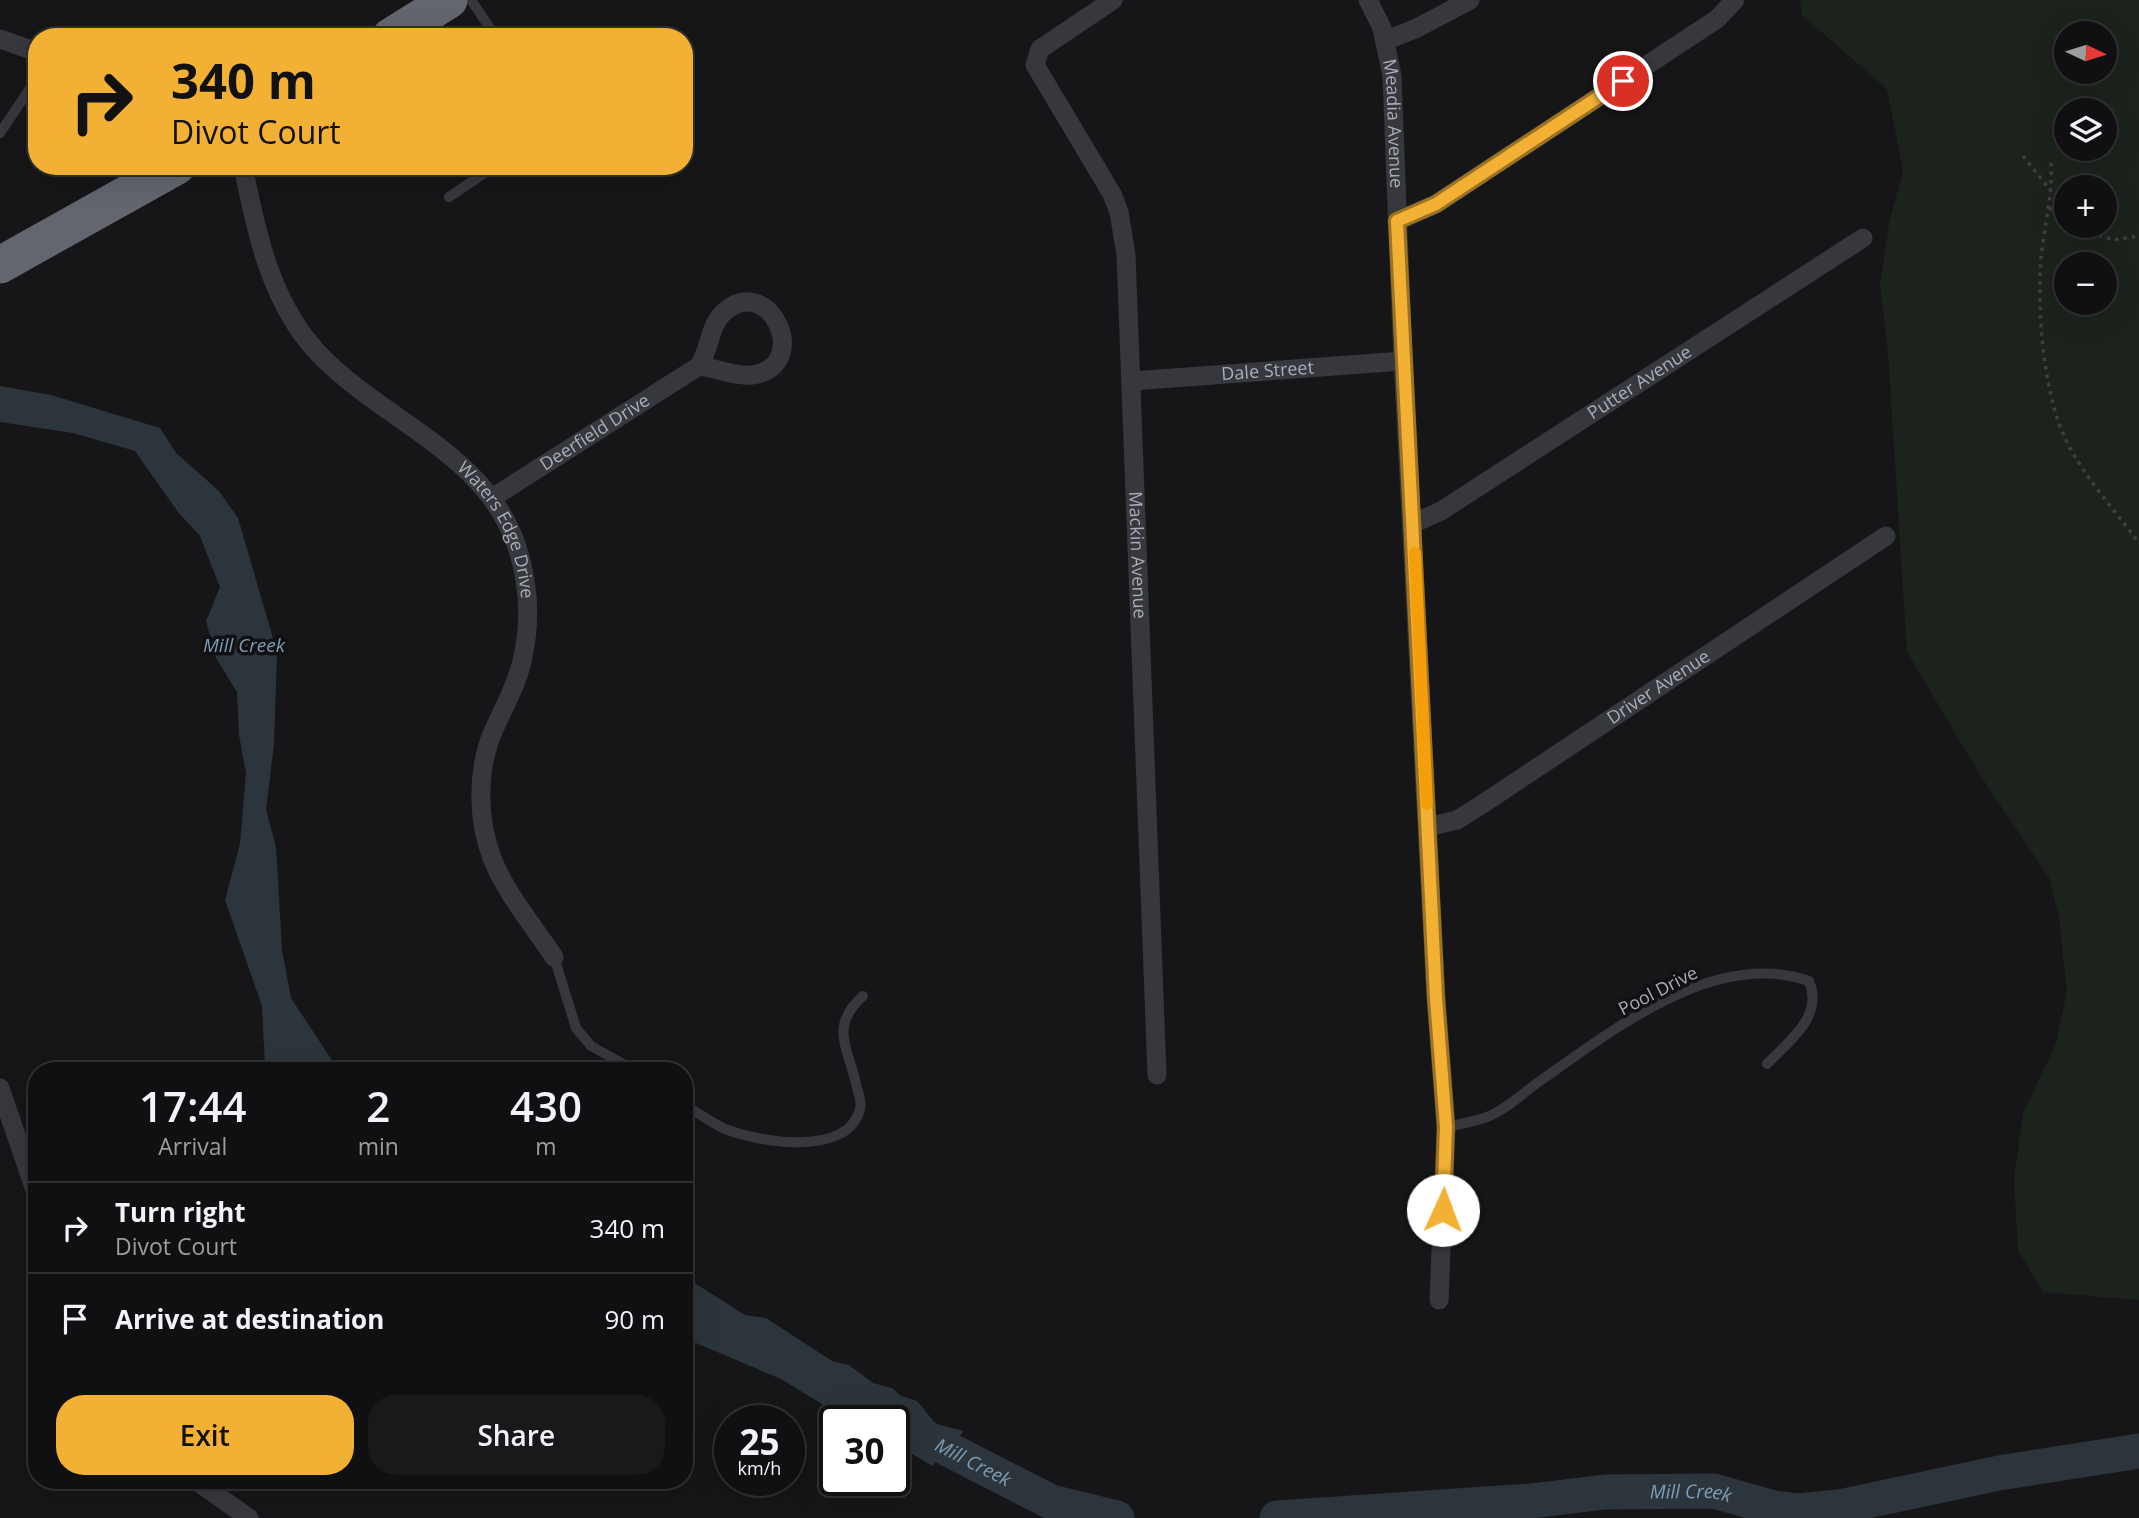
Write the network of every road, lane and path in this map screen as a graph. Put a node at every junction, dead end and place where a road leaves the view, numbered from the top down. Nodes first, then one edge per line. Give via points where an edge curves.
1 (449, 0) edge
2 (471, 0) edge
3 (1113, 0) edge
4 (1367, 0) edge
5 (1470, 0) edge
6 (1735, 0) edge
7 (404, 28) edge
8 (490, 28) edge
9 (0, 39) edge
10 (1386, 40) junction
11 (28, 49) edge
12 (28, 91) edge
13 (0, 133) edge
14 (2023, 156) dead end
15 (2052, 163) dead end
16 (161, 175) edge
17 (245, 175) edge
18 (482, 175) edge
19 (2051, 191) junction
20 (449, 197) dead end
21 (2049, 208) junction
22 (2054, 211) edge
23 (1397, 221) junction
24 (2139, 236) edge
25 (1863, 238) dead end
26 (2108, 238) edge
27 (0, 265) edge
28 (1404, 361) junction
29 (699, 366) junction
30 (1132, 381) junction
31 (492, 498) junction
32 (1414, 523) junction
33 (1886, 536) dead end
34 (2139, 543) edge
35 (1428, 827) junction
36 (554, 957) joint
37 (863, 996) dead end
38 (620, 1062) edge
39 (1767, 1064) dead end
40 (1157, 1075) dead end
41 (0, 1088) edge
42 (693, 1110) edge
43 (1446, 1127) junction
44 (28, 1170) edge
45 (1439, 1300) dead end
46 (208, 1489) edge
47 (249, 1518) edge

1 - 7 highway
2 - 8 lane
3 - 30 street, Mackin Avenue via 1052,39 1040,49 1035,65 1119,212 1126,255
4 - 10 street, Meadia Avenue
5 - 10 street
6 - 23 street via 1717,19 1436,204
9 - 11 street
10 - 23 street, Meadia Avenue via 1392,76
12 - 13 lane
14 - 19 path
15 - 19 path
16 - 27 highway
17 - 31 street, Waters Edge Drive via 265,260 296,324 317,352 346,381 470,472
18 - 20 lane
19 - 21 path
21 - 22 path
21 - 34 path via 2040,306 2057,416 2084,471
23 - 28 street, Meadia Avenue
24 - 26 path
25 - 32 street, Putter Avenue via 1441,511
28 - 30 street, Dale Street
28 - 32 street, Meadia Avenue
29 - 29 street via 739,374 764,371 780,355 780,325 757,304 730,307 714,326 708,352
29 - 31 street, Deerfield Drive
30 - 40 street, Mackin Avenue
31 - 36 street, Waters Edge Drive via 516,545 528,604 522,662 489,741 483,768 484,827 503,882
32 - 35 street, Meadia Avenue
33 - 35 street, Driver Avenue via 1481,805 1457,820
35 - 43 street, Meadia Avenue
36 - 38 lane via 576,1028 591,1046
37 - 42 lane via 849,1009 842,1026 861,1108 853,1124 840,1135 807,1143 769,1140 725,1129
39 - 43 lane, Pool Drive via 1813,1009 1815,994 1809,981 1762,973 1693,988 1622,1027 1489,1116
41 - 44 street
43 - 45 street, Meadia Avenue
46 - 47 street

